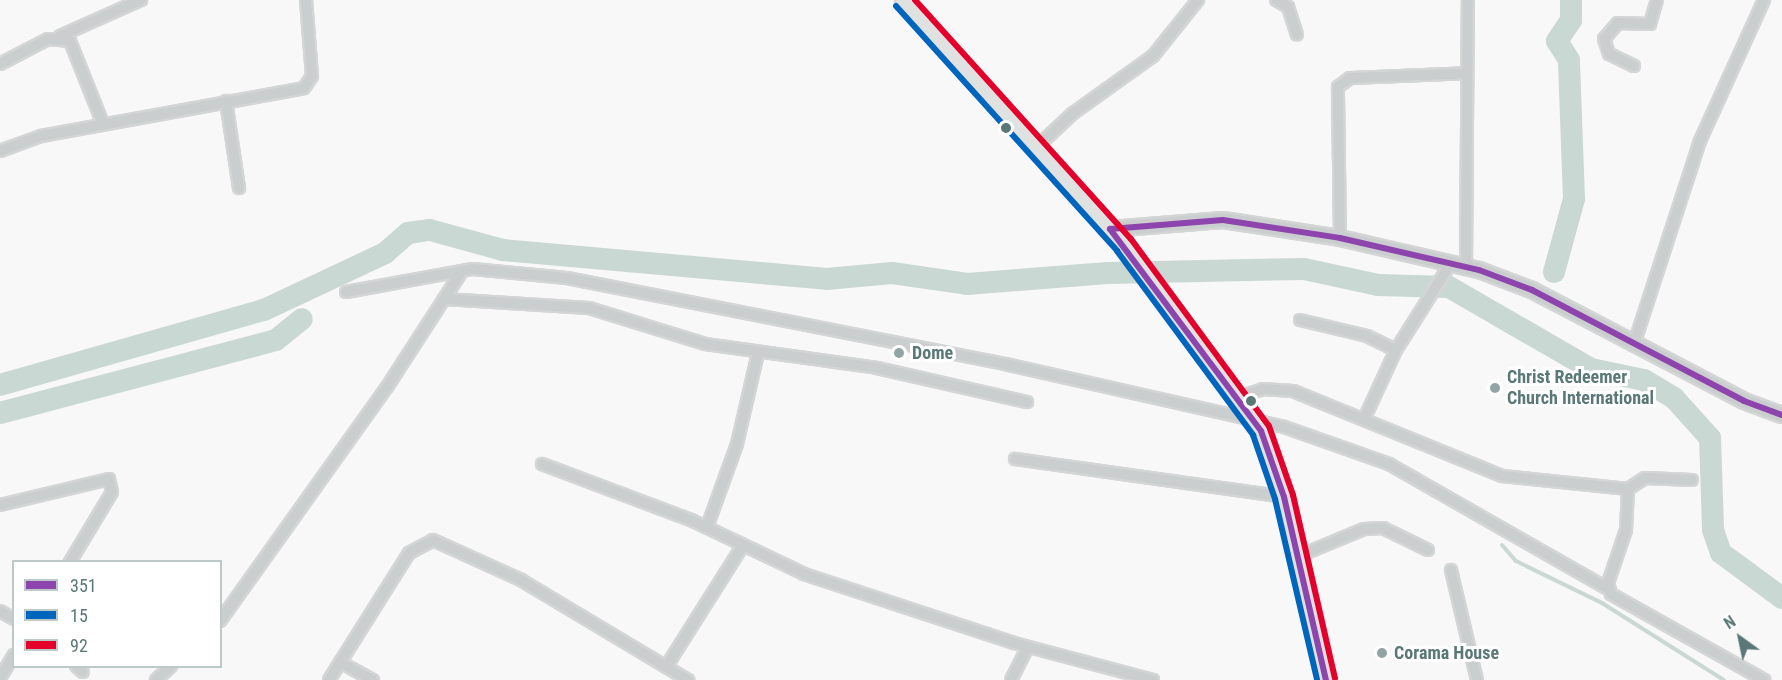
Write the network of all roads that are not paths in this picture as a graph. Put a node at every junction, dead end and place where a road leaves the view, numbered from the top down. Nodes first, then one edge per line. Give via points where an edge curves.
1 (141, 0) edge
2 (306, 0) edge
3 (903, 0) edge
4 (1198, 0) edge
5 (1276, 0) edge
6 (1468, 0) edge
7 (1657, 0) edge
8 (1764, 0) edge
9 (1297, 34) dead end
10 (60, 36) junction
11 (0, 64) edge
12 (1634, 66) dead end
13 (1467, 73) junction
14 (226, 101) junction
15 (103, 124) junction
16 (1038, 146) junction
17 (0, 151) edge
18 (238, 188) dead end
19 (1110, 229) junction
20 (1340, 238) junction
21 (1466, 267) junction
22 (1448, 268) junction
23 (460, 274) junction
24 (346, 292) dead end
25 (444, 299) junction
26 (1300, 320) dead end
27 (1635, 341) junction
28 (1396, 350) junction
29 (758, 353) junction
30 (1239, 397) junction
31 (1027, 402) dead end
32 (1782, 415) edge
33 (1365, 417) junction
34 (1257, 424) junction
35 (1015, 459) dead end
36 (542, 464) dead end
37 (1692, 480) dead end
38 (1628, 489) junction
39 (1284, 497) junction
40 (0, 505) edge
41 (707, 527) junction
42 (743, 545) junction
43 (1428, 550) dead end
44 (1299, 556) junction
45 (71, 560) edge
46 (1451, 570) dead end
47 (1608, 589) junction
48 (222, 618) edge
49 (1028, 646) junction
50 (12, 658) edge
51 (340, 662) junction
52 (169, 668) edge
53 (666, 668) junction
54 (0, 678) edge
55 (156, 680) edge
56 (328, 680) edge
57 (373, 680) edge
58 (688, 680) edge
59 (1011, 680) edge
60 (1153, 680) edge
61 (1326, 680) edge
62 (1477, 680) edge
63 (1764, 680) edge

1 - 10 street
2 - 14 street via 310,84
3 - 16 main road
4 - 16 street via 1146,63 1072,114
5 - 9 street via 1288,7
6 - 13 street
7 - 12 street via 1650,24 1618,23 1604,39 1609,54
8 - 27 street via 1700,141
10 - 11 street
10 - 15 street via 80,57
13 - 20 street via 1350,78 1338,87
13 - 21 street
14 - 15 street
14 - 18 street
15 - 17 street
16 - 19 main road
19 - 20 street via 1222,220
19 - 30 main road
20 - 22 street
21 - 22 street
21 - 27 street via 1532,290
22 - 28 street
23 - 24 street via 388,281
23 - 25 street
23 - 34 street via 474,269 628,289 1005,364
25 - 29 street via 589,308 663,334
25 - 48 street
26 - 28 street via 1367,336
27 - 32 street via 1744,401
28 - 33 street
29 - 31 street via 877,368
29 - 41 street via 737,444
30 - 33 street via 1263,389 1293,391
30 - 34 main road
33 - 38 street via 1502,476
34 - 39 main road
34 - 47 street via 1284,427 1389,465
35 - 39 street
36 - 41 street
37 - 38 street via 1645,478
38 - 47 street via 1626,530
39 - 44 main road
40 - 45 street via 109,479 112,492
41 - 42 street
42 - 49 street via 825,581
42 - 53 street
43 - 44 street via 1383,528 1364,529
44 - 61 main road
46 - 62 street
47 - 63 street
49 - 59 street
49 - 60 street
50 - 54 street
51 - 53 street via 409,553 433,540 521,580
51 - 56 street
51 - 57 street
52 - 55 street
53 - 58 street

